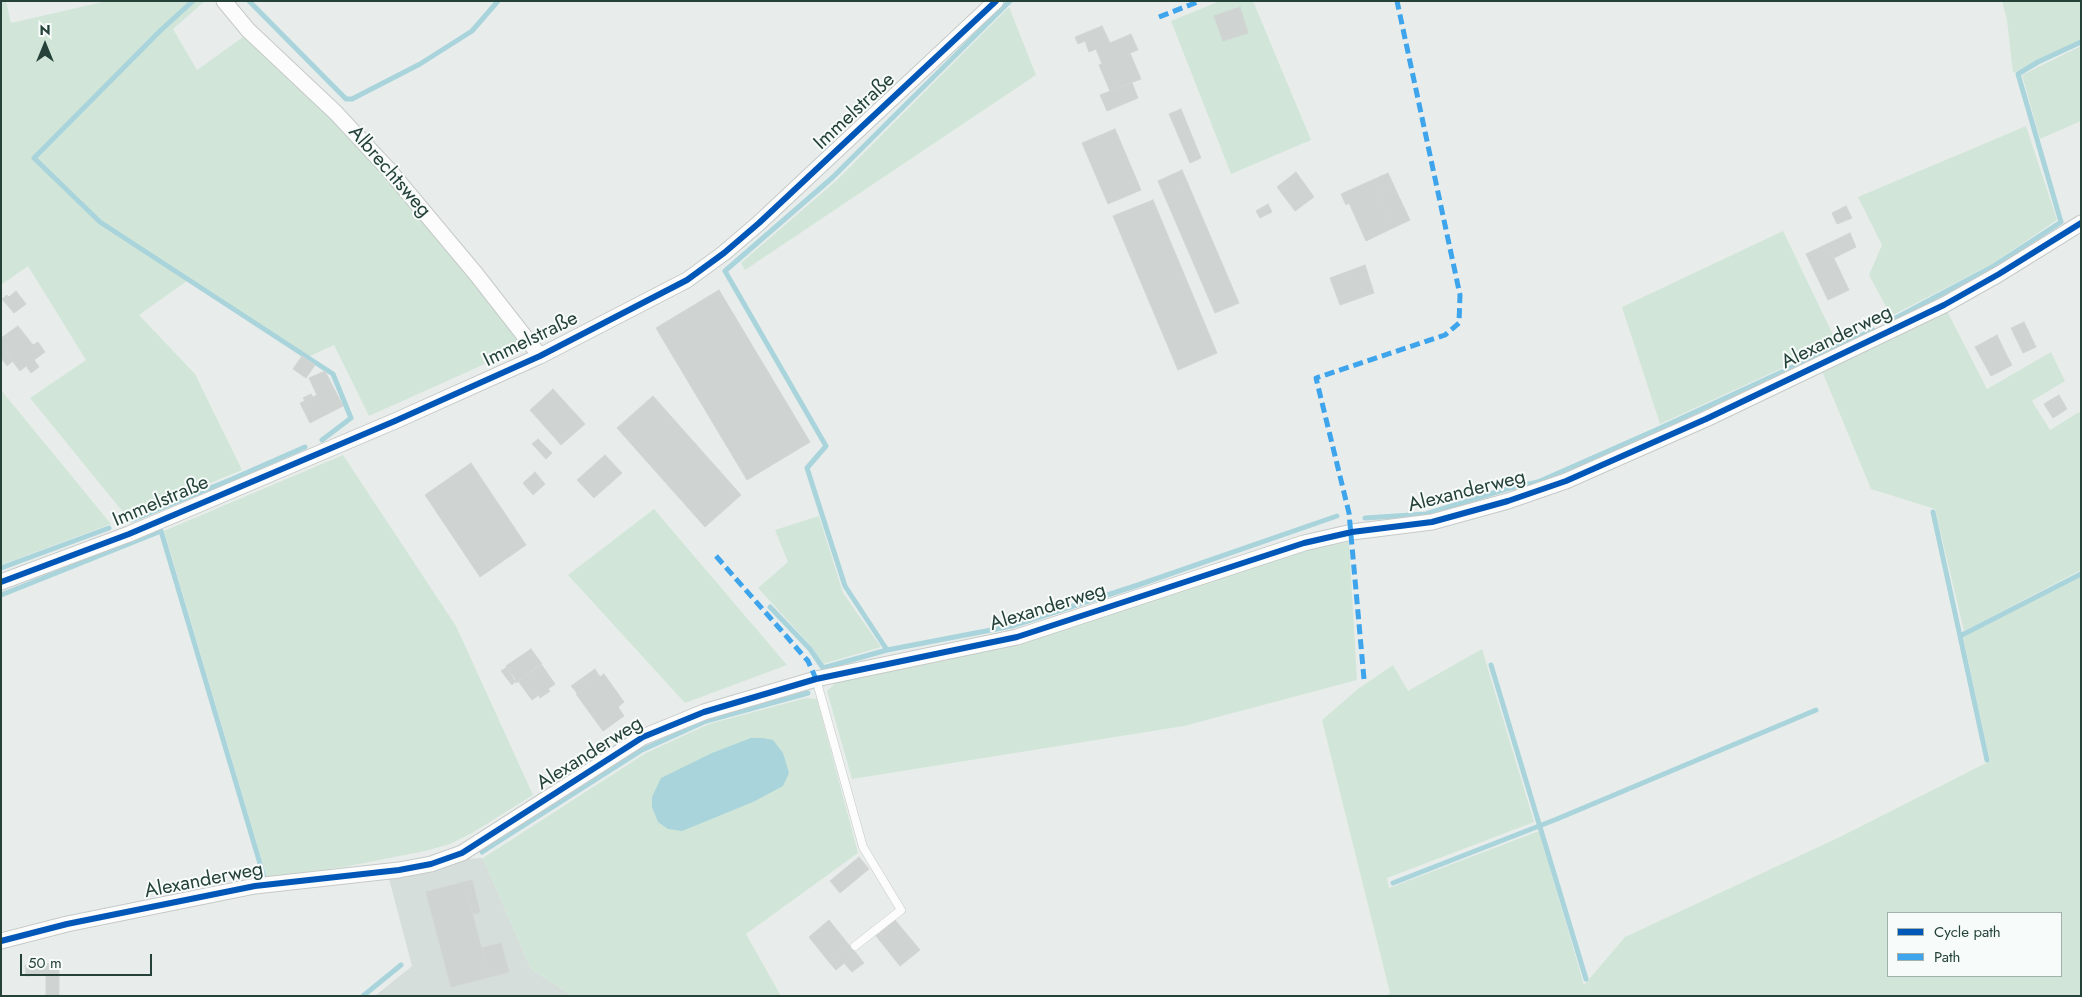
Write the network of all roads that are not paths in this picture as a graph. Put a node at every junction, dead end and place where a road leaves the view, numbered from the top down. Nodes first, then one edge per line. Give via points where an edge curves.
1 (224, 1) edge
2 (996, 1) edge
3 (2081, 222) edge
4 (540, 356) junction
5 (1, 582) edge
6 (816, 679) junction
7 (1, 941) edge
8 (855, 946) dead end

1 - 4 street, Albrechtsweg via 248,30 389,170
2 - 4 street, Immelstraße via 724,253 687,280
3 - 6 street, Alexanderweg via 1944,305 1706,419 1566,481 1432,522 1352,532 1304,543 1017,637
4 - 5 street, Immelstraße via 129,534
6 - 7 street, Alexanderweg via 704,712 643,737 462,853 431,864 256,886 67,924
6 - 8 lane via 863,848 901,910

